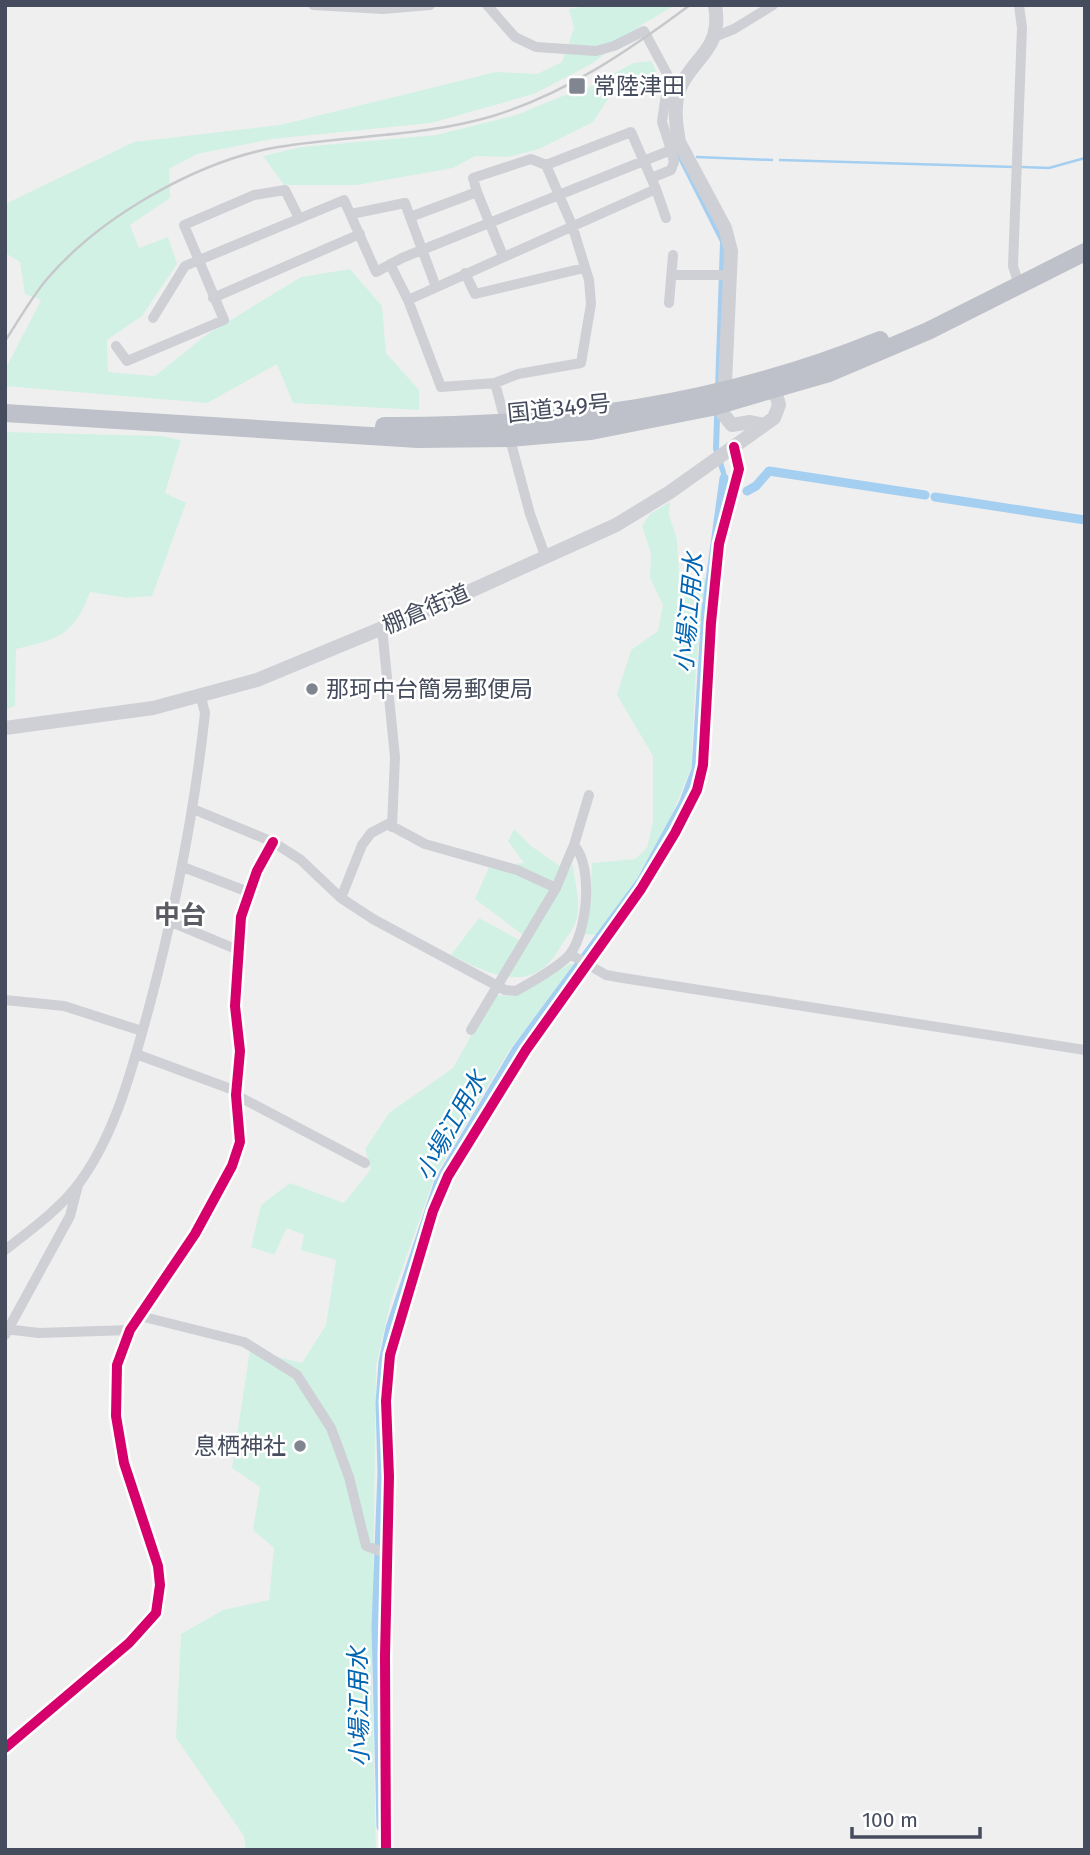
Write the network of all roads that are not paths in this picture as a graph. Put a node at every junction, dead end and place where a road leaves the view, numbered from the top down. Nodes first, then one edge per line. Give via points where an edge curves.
1 (313, 5) edge
2 (430, 5) edge
3 (487, 5) edge
4 (715, 5) edge
5 (773, 5) edge
6 (1019, 5) edge
7 (714, 37) junction
8 (674, 83) junction
9 (671, 150) junction
10 (645, 162) junction
11 (546, 164) junction
12 (652, 178) junction
13 (656, 190) junction
14 (477, 192) junction
15 (559, 196) junction
16 (352, 214) junction
17 (410, 217) junction
18 (299, 218) junction
19 (666, 218) dead end
20 (489, 225) junction
21 (572, 225) junction
22 (360, 234) junction
23 (1085, 241) edge
24 (422, 250) junction
25 (1085, 252) edge
26 (673, 255) dead end
27 (503, 256) junction
28 (198, 259) junction
29 (390, 264) junction
30 (584, 268) junction
31 (465, 273) junction
32 (671, 275) junction
33 (725, 275) junction
34 (1016, 280) junction
35 (436, 287) junction
36 (214, 298) junction
37 (408, 300) junction
38 (669, 303) dead end
39 (153, 317) dead end
40 (116, 346) dead end
41 (495, 383) junction
42 (725, 383) dead end
43 (774, 385) junction
44 (5, 403) edge
45 (5, 413) edge
46 (723, 414) dead end
47 (764, 425) junction
48 (508, 431) junction
49 (734, 447) junction
50 (546, 558) junction
51 (382, 628) junction
52 (201, 697) junction
53 (5, 728) edge
54 (589, 795) dead end
55 (193, 809) junction
56 (392, 827) junction
57 (273, 842) junction
58 (574, 845) junction
59 (183, 867) junction
60 (556, 888) junction
61 (251, 893) junction
62 (341, 898) junction
63 (171, 922) junction
64 (237, 950) junction
65 (580, 960) junction
66 (497, 985) junction
67 (5, 1000) edge
68 (471, 1030) dead end
69 (142, 1031) junction
70 (1085, 1050) edge
71 (136, 1055) junction
72 (236, 1095) junction
73 (365, 1163) dead end
74 (78, 1185) junction
75 (5, 1250) edge
76 (140, 1315) junction
77 (130, 1330) junction
78 (7, 1331) edge
79 (381, 1552) junction
80 (5, 1748) edge
81 (386, 1850) edge

1 - 2 street via 383,9
3 - 8 street via 515,37 536,47 596,51 643,31
4 - 7 street
5 - 7 street
6 - 34 street
7 - 8 street
8 - 9 street via 662,122
8 - 33 street via 679,142 725,228 731,251
9 - 10 street
9 - 12 street via 671,170
10 - 11 street via 631,132
10 - 12 street
10 - 15 street
11 - 14 street via 531,159 473,178
11 - 15 street
12 - 13 street
13 - 19 street
13 - 21 street
14 - 17 street
14 - 20 street
15 - 20 street
15 - 21 street
16 - 17 street via 405,204
16 - 18 street via 344,200
16 - 22 street
17 - 24 street
18 - 28 street
18 - 28 street via 285,190 254,195 184,225
20 - 24 street
20 - 27 street
21 - 27 street
21 - 30 street
22 - 29 street via 376,272
22 - 36 street
23 - 34 highway, 国道349号
24 - 29 street
24 - 35 street
25 - 34 highway, 国道349号
26 - 32 street
27 - 31 street
28 - 36 street
28 - 39 street via 185,266
29 - 37 street
30 - 31 street via 475,294
30 - 41 street via 591,304 581,363 518,374
31 - 35 street
32 - 33 street
32 - 38 street
33 - 42 street
34 - 43 highway, 国道349号 via 892,347
35 - 37 street
36 - 40 street via 224,320 127,361
37 - 41 street via 441,387
41 - 48 street
43 - 47 street via 778,412
43 - 48 highway, 国道349号 via 653,421
44 - 48 highway, 国道349号
45 - 48 highway, 国道349号 via 418,439
46 - 47 street via 732,425
47 - 49 street, 棚倉街道
48 - 50 street
49 - 50 street, 棚倉街道 via 641,511
49 - 65 street via 739,469 719,544 703,765 697,790 641,889
50 - 51 street, 棚倉街道
51 - 52 street, 棚倉街道 via 257,680
51 - 56 street via 395,757
52 - 53 street, 棚倉街道 via 153,709
52 - 55 street via 205,713
54 - 58 street
55 - 57 street
55 - 59 street
56 - 60 street via 425,844 517,870
56 - 62 street via 388,824 367,838
57 - 61 street
57 - 62 street via 301,860
58 - 60 street
58 - 65 street via 586,874
59 - 61 street
59 - 63 street
60 - 66 street
61 - 64 street via 241,917
62 - 66 street
63 - 64 street
63 - 69 street
64 - 72 street via 235,1006 240,1051
65 - 66 street via 516,991
65 - 70 street via 606,975 622,978
65 - 79 street via 448,1177 433,1211 386,1379
66 - 68 street
67 - 69 street via 64,1006
69 - 71 street
71 - 72 street via 231,1089
71 - 74 street via 116,1114
72 - 73 street
72 - 76 street via 241,1128 232,1166 195,1234
74 - 75 street
74 - 78 street via 71,1216
76 - 77 street
76 - 79 street via 244,1342 297,1375 331,1429 366,1546
77 - 78 street
77 - 80 street via 117,1365 116,1416 124,1462 158,1566 156,1613 129,1643
79 - 81 street

